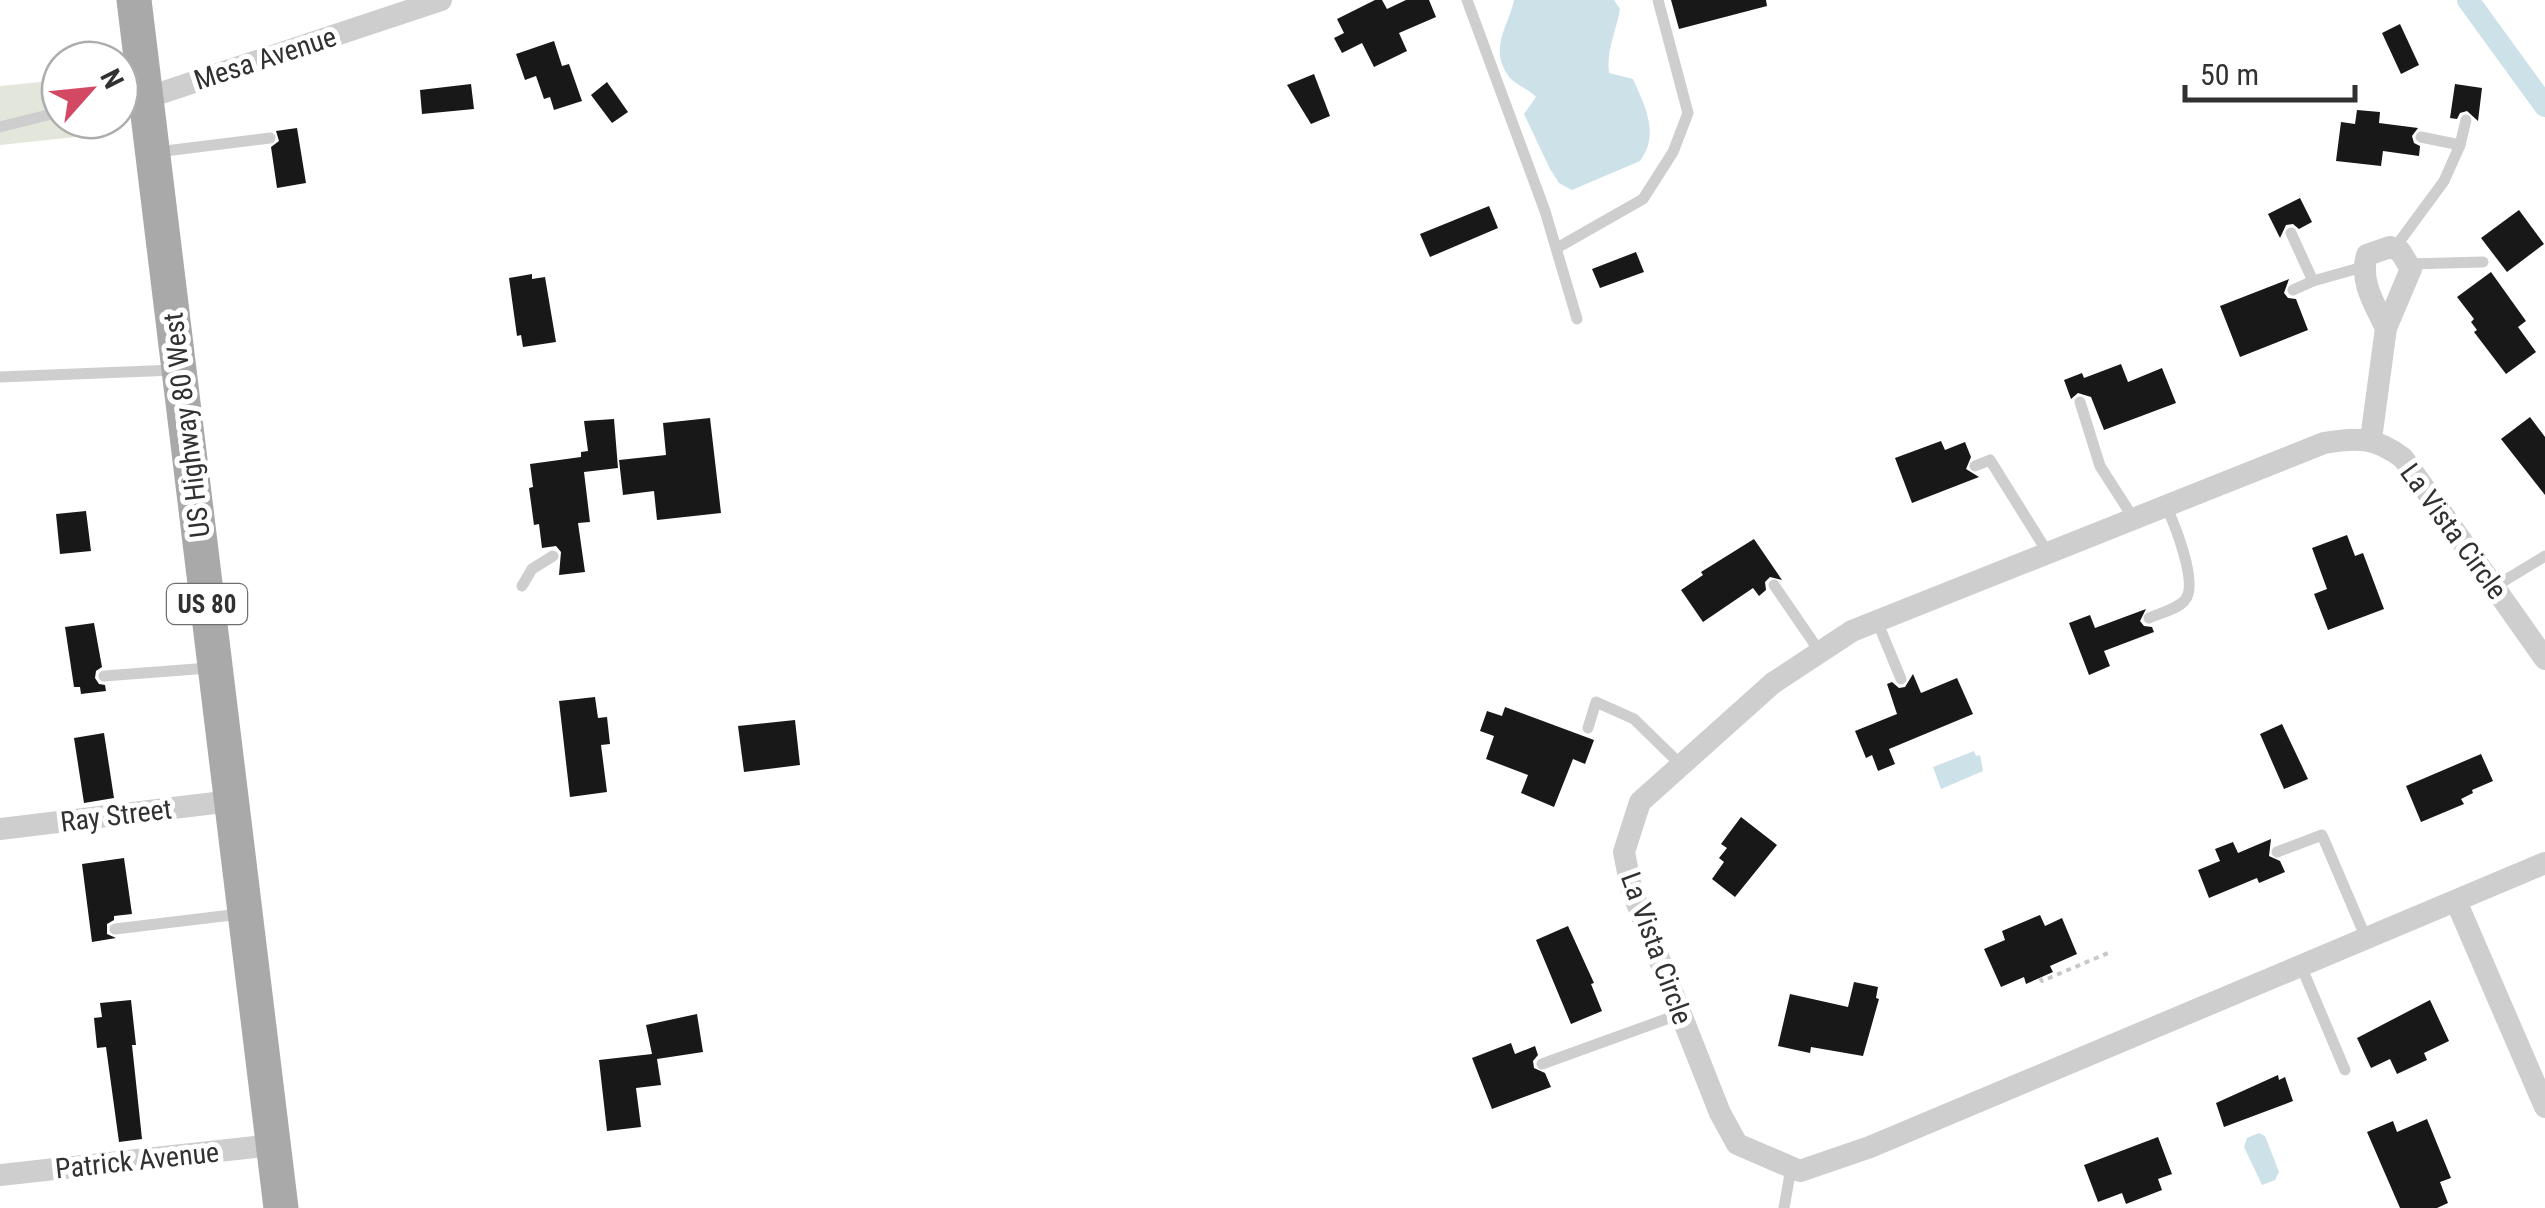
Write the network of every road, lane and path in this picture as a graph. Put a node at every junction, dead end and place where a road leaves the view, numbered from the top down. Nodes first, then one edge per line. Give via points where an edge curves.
1 (134, 0) edge
2 (441, 0) edge
3 (1467, 0) edge
4 (1658, 0) edge
5 (134, 40) edge
6 (140, 97) edge
7 (40, 117) edge
8 (140, 118) edge
9 (2466, 120) dead end
10 (0, 127) edge
11 (2421, 137) dead end
12 (270, 138) dead end
13 (2460, 144) junction
14 (153, 153) junction
15 (2291, 233) dead end
16 (1557, 248) junction
17 (2402, 256) junction
18 (2483, 262) dead end
19 (2364, 268) junction
20 (2313, 280) junction
21 (2293, 290) dead end
22 (1577, 320) dead end
23 (2386, 328) junction
24 (179, 370) junction
25 (0, 377) edge
26 (2080, 402) dead end
27 (2371, 438) junction
28 (1975, 466) dead end
29 (2166, 506) junction
30 (2134, 519) junction
31 (2048, 553) junction
32 (553, 556) dead end
33 (2545, 556) edge
34 (1774, 585) dead end
35 (522, 586) dead end
36 (2494, 588) junction
37 (2149, 618) dead end
38 (1877, 622) junction
39 (1820, 652) junction
40 (2545, 659) edge
41 (215, 668) junction
42 (104, 676) dead end
43 (1900, 679) dead end
44 (1588, 728) dead end
45 (1681, 766) junction
46 (232, 801) junction
47 (0, 829) edge
48 (2277, 852) dead end
49 (2545, 863) edge
50 (2456, 900) junction
51 (246, 913) junction
52 (115, 928) dead end
53 (2366, 938) junction
54 (2108, 953) dead end
55 (2301, 966) junction
56 (2040, 978) dead end
57 (1680, 1014) junction
58 (1542, 1064) dead end
59 (2345, 1070) dead end
60 (2545, 1106) edge
61 (273, 1144) junction
62 (1791, 1168) junction
63 (0, 1175) edge
64 (281, 1208) edge
65 (1784, 1208) edge

1 - 5 main road, US Highway 80 West / US 80
2 - 6 street, Mesa Avenue
3 - 16 lane
4 - 16 lane via 1688,113 1673,152 1643,199
7 - 10 lane
8 - 14 main road, US Highway 80 West / US 80
9 - 13 lane
11 - 13 lane
12 - 14 lane
13 - 17 lane
14 - 24 main road, US Highway 80 West / US 80
15 - 20 lane
16 - 22 lane
17 - 18 lane
17 - 19 street via 2377,249
17 - 23 street via 2406,285
19 - 20 lane
19 - 23 street
20 - 21 lane
23 - 27 street
24 - 25 lane
24 - 41 main road, US Highway 80 West / US 80
26 - 30 lane via 2100,466
27 - 29 street, La Vista Circle via 2324,443
27 - 36 street, La Vista Circle via 2403,458
28 - 31 lane via 1990,460
29 - 30 street, La Vista Circle
29 - 37 lane via 2181,538 2190,592 2184,602
30 - 31 street, La Vista Circle
31 - 38 street, La Vista Circle
32 - 35 lane via 532,569
33 - 36 lane
34 - 39 lane
36 - 40 street, La Vista Circle
38 - 39 street, La Vista Circle
38 - 43 lane
39 - 45 street, La Vista Circle via 1773,683
41 - 42 lane
41 - 46 main road, US Highway 80 West / US 80
44 - 45 lane via 1596,702 1634,719
45 - 57 street, La Vista Circle via 1640,802 1624,852 1631,888
46 - 47 street, Ray Street
46 - 51 main road, US Highway 80 West / US 80
48 - 53 lane via 2322,835
49 - 50 street
50 - 53 street
50 - 60 street
51 - 52 lane
51 - 61 main road, US Highway 80 West / US 80
53 - 55 street
54 - 56 path
55 - 59 lane
55 - 62 street via 1870,1147 1800,1172
57 - 58 lane
57 - 62 street, La Vista Circle via 1737,1144
61 - 63 street, Patrick Avenue
61 - 64 main road, US Highway 80 West / US 80
62 - 65 lane

